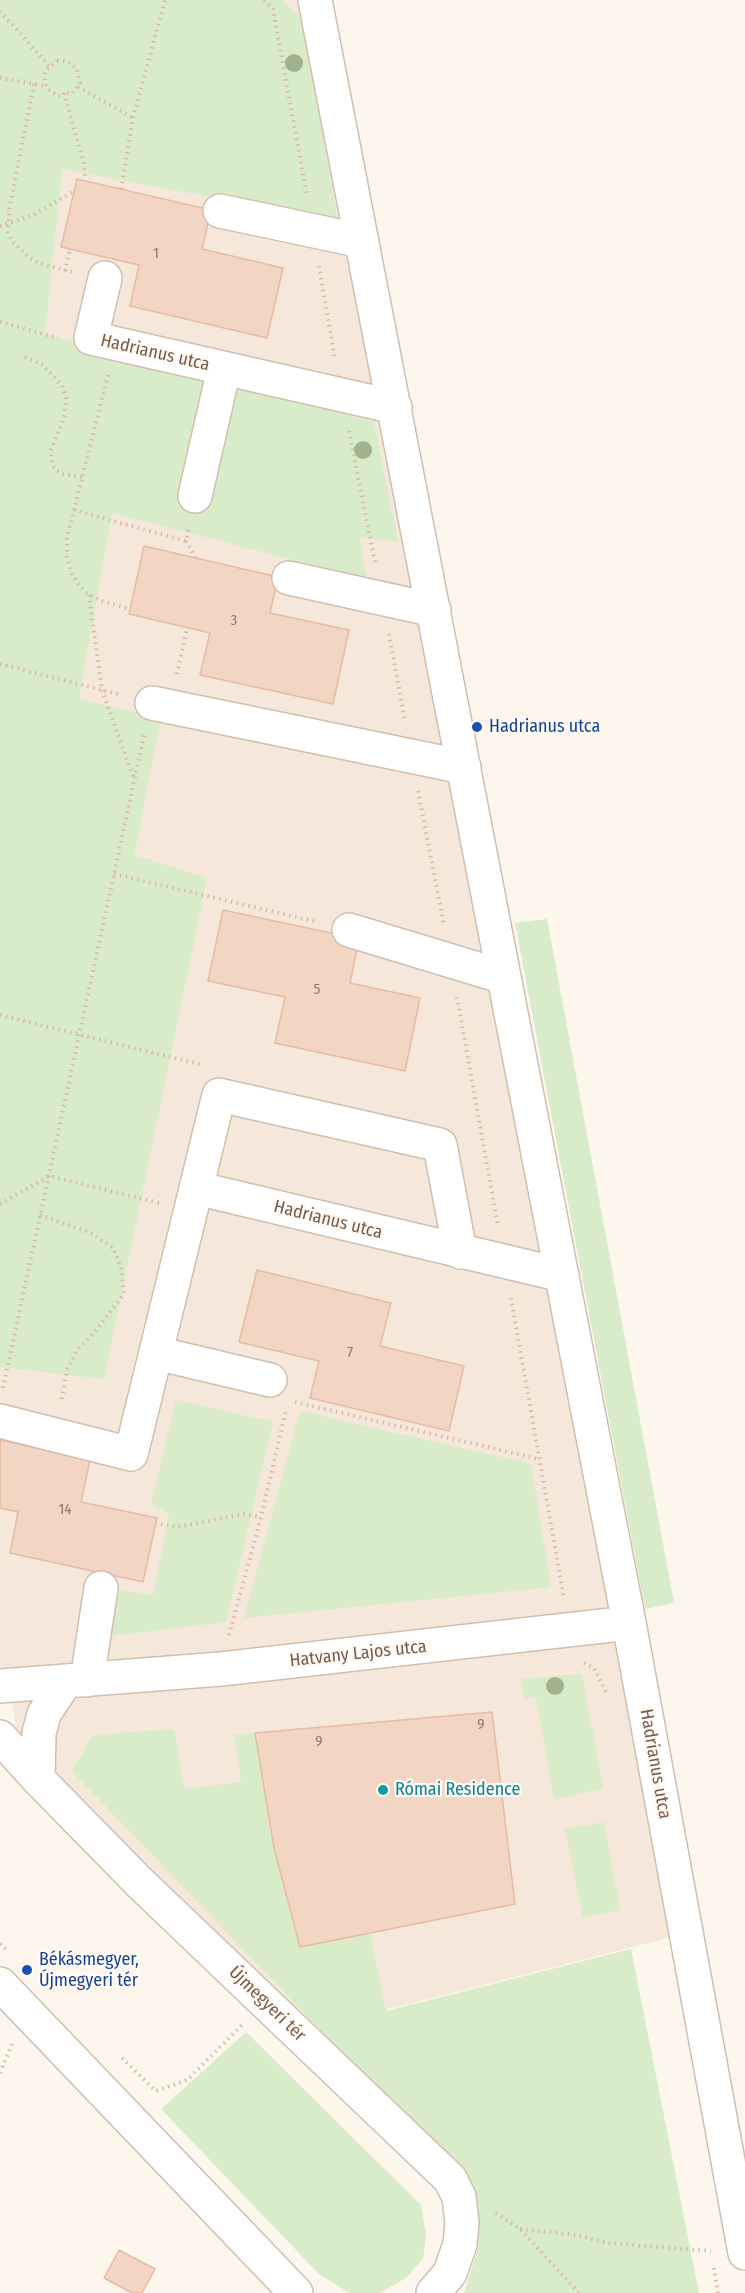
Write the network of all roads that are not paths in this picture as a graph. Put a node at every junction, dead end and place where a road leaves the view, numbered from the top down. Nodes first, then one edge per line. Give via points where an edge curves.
1 (315, 0) edge
2 (219, 211) dead end
3 (363, 241) junction
4 (105, 278) road end
5 (224, 369) junction
6 (395, 408) junction
7 (195, 496) road end
8 (289, 578) dead end
9 (434, 610) junction
10 (161, 704) road end
11 (464, 767) junction
12 (350, 930) road end
13 (504, 977) junction
14 (196, 1188) junction
15 (460, 1252) junction
16 (562, 1275) junction
17 (156, 1353) junction
18 (270, 1380) dead end
19 (1, 1407) edge
20 (101, 1588) dead end
21 (629, 1623) junction
22 (76, 1681) junction
23 (0, 1686) edge
24 (0, 1737) edge
25 (38, 1779) junction
26 (0, 1984) edge
27 (745, 2253) edge
28 (296, 2293) edge
29 (433, 2293) edge

1 - 3 street, Hadrianus utca
2 - 3 street
3 - 6 street, Hadrianus utca
4 - 5 street, Hadrianus utca via 104,341
5 - 6 street, Hadrianus utca
5 - 7 street
6 - 9 street, Hadrianus utca
8 - 9 street
9 - 11 street, Hadrianus utca
10 - 11 street
11 - 13 street, Hadrianus utca
12 - 13 street
13 - 16 street, Hadrianus utca
14 - 15 street, Hadrianus utca
14 - 15 street via 219,1095 440,1145
14 - 17 street
15 - 16 street, Hadrianus utca
16 - 21 street, Hadrianus utca
17 - 18 street
17 - 19 street via 131,1454 54,1433
20 - 22 street
21 - 22 street, Hatvany Lajos utca via 221,1669
21 - 27 street, Hadrianus utca
22 - 23 street, Hatvany Lajos utca
22 - 25 street via 44,1714 39,1734
24 - 25 street, Újmegyeri tér
25 - 29 street, Újmegyeri tér via 149,1891 450,2179 459,2197 460,2244 450,2273
26 - 28 street

